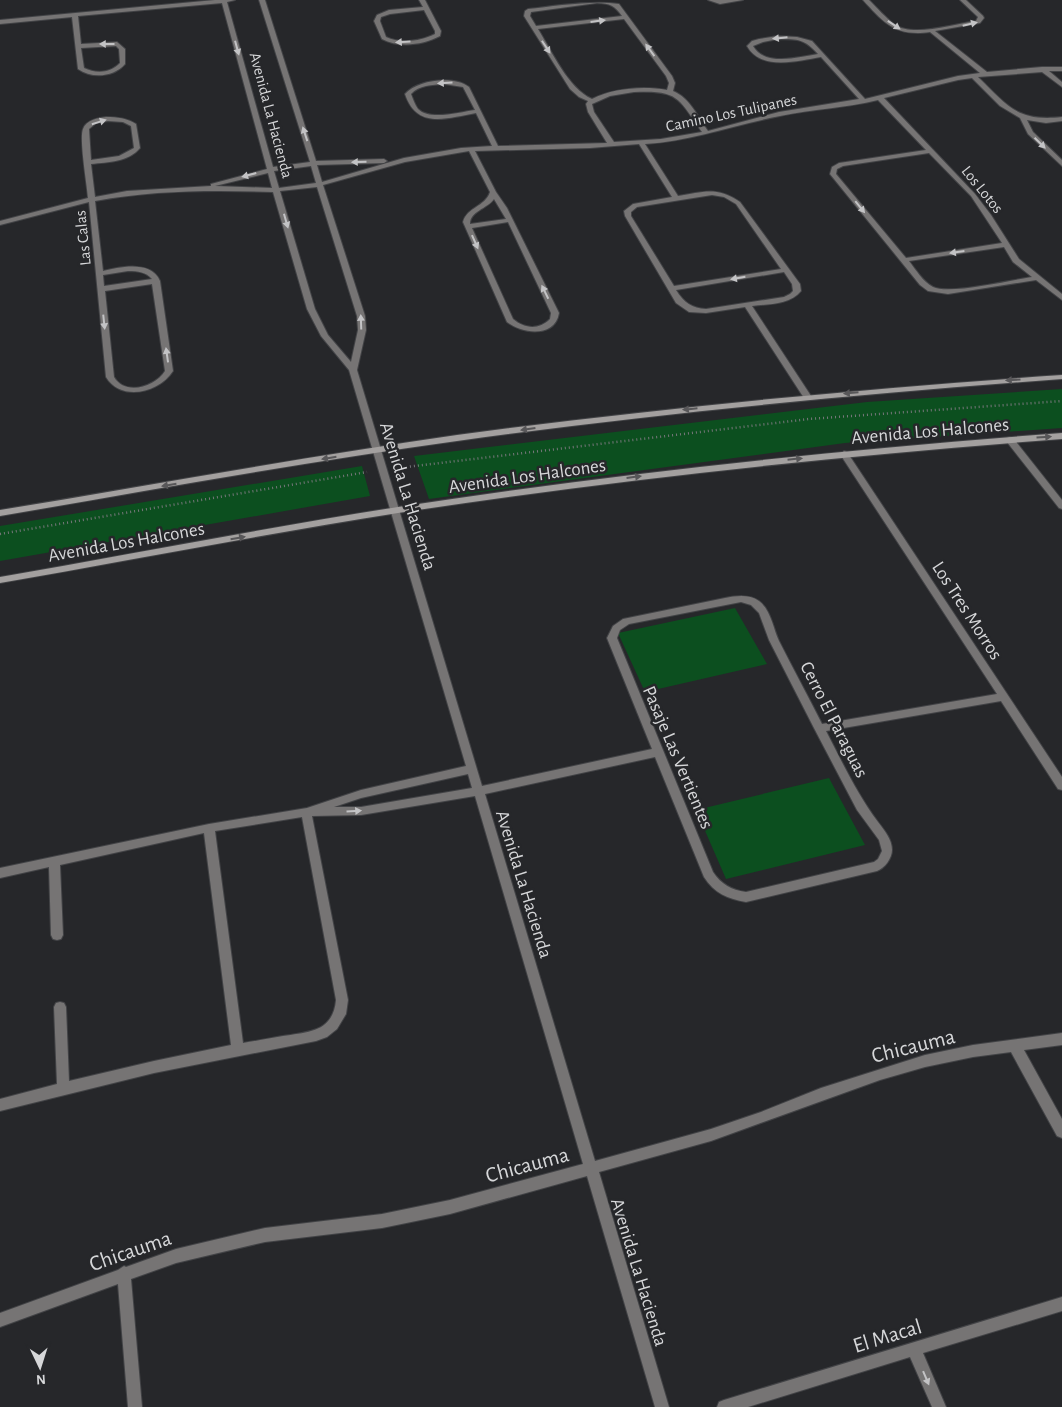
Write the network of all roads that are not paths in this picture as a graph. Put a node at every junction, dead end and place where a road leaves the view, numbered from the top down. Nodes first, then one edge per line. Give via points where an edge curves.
1 (228, 0) edge
2 (262, 0) edge
3 (422, 0) edge
4 (711, 0) edge
5 (740, 0) edge
6 (866, 0) edge
7 (963, 0) edge
8 (567, 2) edge
9 (426, 8) junction
10 (75, 16) junction
11 (627, 17) junction
12 (0, 22) edge
13 (534, 28) junction
14 (930, 30) junction
15 (78, 46) junction
16 (822, 56) junction
17 (1042, 69) junction
18 (1062, 69) edge
19 (985, 74) junction
20 (973, 76) junction
21 (1062, 85) edge
22 (670, 92) junction
23 (880, 98) junction
24 (592, 101) junction
25 (864, 101) junction
26 (478, 111) junction
27 (1023, 119) junction
28 (1062, 119) edge
29 (706, 133) junction
30 (641, 143) junction
31 (612, 145) junction
32 (496, 147) junction
33 (470, 149) junction
34 (931, 151) junction
35 (404, 160) junction
36 (88, 162) junction
37 (314, 163) junction
38 (1062, 164) edge
39 (270, 169) junction
40 (228, 181) junction
41 (321, 184) junction
42 (200, 188) junction
43 (230, 189) junction
44 (276, 190) junction
45 (492, 192) junction
46 (92, 199) junction
47 (676, 199) junction
48 (486, 206) junction
49 (504, 208) junction
50 (510, 220) junction
51 (0, 223) edge
52 (468, 226) junction
53 (1005, 245) junction
54 (904, 260) junction
55 (786, 270) junction
56 (99, 274) junction
57 (1036, 278) junction
58 (156, 281) junction
59 (101, 289) junction
60 (672, 289) junction
61 (1062, 298) edge
62 (748, 305) junction
63 (353, 370) junction
64 (1062, 377) edge
65 (807, 396) junction
66 (1062, 436) edge
67 (1010, 440) junction
68 (377, 450) junction
69 (844, 454) junction
70 (1062, 506) edge
71 (395, 510) junction
72 (0, 513) edge
73 (0, 580) edge
74 (616, 628) joint
75 (1004, 697) junction
76 (819, 728) junction
77 (658, 752) junction
78 (472, 768) junction
79 (1062, 786) edge
80 (479, 791) junction
81 (306, 812) junction
82 (209, 828) junction
83 (885, 857) joint
84 (54, 861) junction
85 (0, 873) edge
86 (57, 934) dead end
87 (60, 1007) dead end
88 (1062, 1040) edge
89 (1016, 1046) junction
90 (238, 1049) junction
91 (63, 1088) junction
92 (0, 1105) edge
93 (1062, 1132) edge
94 (591, 1169) junction
95 (124, 1273) junction
96 (1062, 1304) edge
97 (0, 1320) edge
98 (914, 1349) junction
99 (136, 1407) edge
100 (662, 1407) edge
101 (724, 1407) edge
102 (939, 1407) edge

1 - 10 street
1 -> 39 street, Avenida La Hacienda
37 -> 2 street, Avenida La Hacienda
3 - 9 street
4 - 5 street
6 -> 14 street via 896,28 909,32
14 -> 7 street via 970,25 980,20 980,16
8 - 11 street via 611,2 619,6
8 - 13 street via 528,11 526,14
9 -> 9 street via 439,33 436,36 398,43 384,38 377,21 379,16
10 - 12 street
10 - 15 street
13 -> 11 street
22 -> 11 street via 672,83 669,76
13 -> 24 street via 572,88
14 - 19 street
15 -> 15 street via 80,67 84,71 110,72 123,63 120,45
16 -> 16 street via 810,42 797,37 761,40 750,46 759,57 772,61
16 - 25 street
17 - 18 street, Camino Los Tulipanes
17 - 19 street, Camino Los Tulipanes
17 - 21 street
19 - 20 street, Camino Los Tulipanes
20 - 23 street, Camino Los Tulipanes
20 - 27 street
22 - 24 street via 634,92
22 - 29 street via 681,99
23 - 25 street, Camino Los Tulipanes
23 - 34 street, Los Lotos
24 - 31 street via 589,104 591,112
25 - 29 street, Camino Los Tulipanes via 779,114
26 -> 26 street via 467,88 458,83 418,86 408,94 417,112 424,115 434,117
26 - 32 street
27 - 28 street via 1040,122
27 -> 38 street via 1030,133
29 - 30 street, Camino Los Tulipanes
30 - 31 street, Camino Los Tulipanes
30 - 47 street
31 - 32 street, Camino Los Tulipanes
32 - 33 street, Camino Los Tulipanes
33 - 35 street, Camino Los Tulipanes
33 - 45 street
34 - 53 street, Los Lotos via 981,205
34 -> 54 street via 847,163 834,168 833,174
35 -> 37 street, Camino Los Tulipanes
35 - 41 street, Camino Los Tulipanes
36 -> 36 street via 88,127 95,122 112,119 127,120 134,125 137,148 133,153 121,158
36 - 46 street, Las Calas
37 - 39 street, Camino Los Tulipanes
37 - 41 street, Avenida La Hacienda
39 -> 40 street, Camino Los Tulipanes
39 - 44 street, Avenida La Hacienda
40 - 42 street, Camino Los Tulipanes
40 - 43 street
41 - 44 street, Camino Los Tulipanes
63 -> 41 street, Avenida La Hacienda via 362,330 361,316
42 - 43 street, Camino Los Tulipanes
42 - 46 street, Camino Los Tulipanes
43 - 44 street, Camino Los Tulipanes
44 -> 63 street, Avenida La Hacienda via 315,319 330,344
45 - 48 street
45 - 49 street
46 - 51 street, Camino Los Tulipanes
46 - 56 street, Las Calas
47 - 55 street via 712,194 736,200
47 - 60 street via 636,205 627,214
48 - 49 street
48 - 52 street via 467,216
49 - 50 street
50 - 52 street
52 -> 50 street via 510,320 524,328 539,329 552,323 555,313
53 -> 54 street
53 - 57 street, Los Lotos
54 - 57 street via 923,283 936,291 953,292
55 -> 60 street
55 - 62 street via 796,284 796,294 786,299
56 - 58 street via 138,269 152,274
56 - 59 street, Las Calas
57 - 61 street, Los Lotos
58 - 59 street
59 -> 58 street, Las Calas via 111,381 124,389 144,388 161,382 169,372
60 - 62 street via 682,304 692,310 706,312
62 - 65 street
63 - 68 street, Avenida La Hacienda
64 -> 65 street
65 -> 68 street
67 -> 66 street, Avenida Los Halcones
67 - 69 street, Avenida Los Halcones
67 - 70 street
68 - 71 street, Avenida La Hacienda
68 -> 72 street
71 -> 69 street, Avenida Los Halcones via 609,480
69 - 75 street, Los Tres Morros
73 -> 71 street, Avenida Los Halcones
71 - 78 street, Avenida La Hacienda
74 - 76 street, Cerro El Paraguas via 633,619 726,601 754,602 763,611 774,640
74 - 77 street, Pasaje Las Vertientes via 613,644
75 - 76 street
75 - 79 street, Los Tres Morros
76 - 83 street, Cerro El Paraguas via 861,807 884,839
77 - 80 street
77 - 83 street, Pasaje Las Vertientes via 708,874 727,893 755,896 872,868
78 - 80 street, Avenida La Hacienda
78 - 81 street via 361,794
81 -> 80 street via 361,811
80 - 94 street, Avenida La Hacienda
81 - 82 street
81 - 90 street via 342,1009 334,1025 319,1036
82 - 84 street
82 - 90 street
84 - 85 street
84 - 86 street
87 - 91 street
88 - 89 street, Chicauma
89 - 93 street
89 - 94 street, Chicauma via 925,1061 880,1074 712,1136
90 - 91 street
91 - 92 street
94 - 95 street, Chicauma via 416,1215 225,1243
94 - 100 street, Avenida La Hacienda
95 - 97 street, Chicauma
95 - 99 street
96 - 98 street, El Macal
98 - 101 street, El Macal
98 -> 102 street

